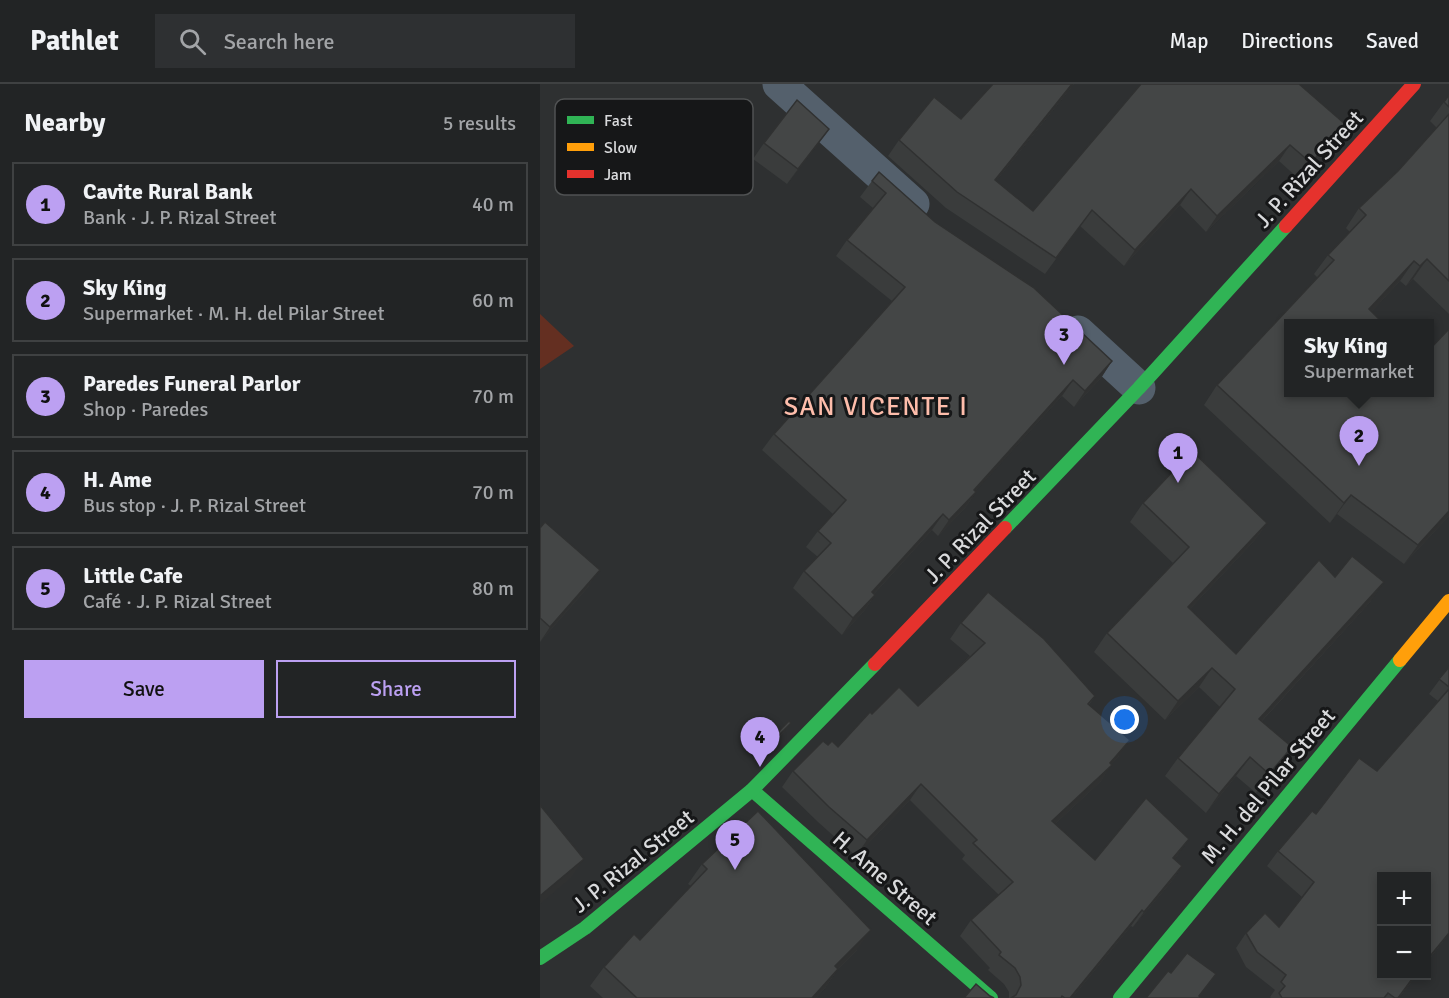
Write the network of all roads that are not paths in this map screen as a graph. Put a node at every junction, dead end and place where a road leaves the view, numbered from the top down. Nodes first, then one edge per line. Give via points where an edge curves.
1 (779, 84) edge
2 (1414, 84) edge
3 (934, 223) edge
4 (1060, 315) edge
5 (1139, 388) junction
6 (1449, 601) edge
7 (752, 790) junction
8 (540, 958) edge
9 (991, 998) edge
10 (1120, 998) edge

1 - 3 street
2 - 5 main road, J. P. Rizal Street
4 - 5 street
5 - 7 main road, J. P. Rizal Street
6 - 10 main road, M. H. del Pilar Street
7 - 8 main road, J. P. Rizal Street via 585,928
7 - 9 main road, H. Ame Street

